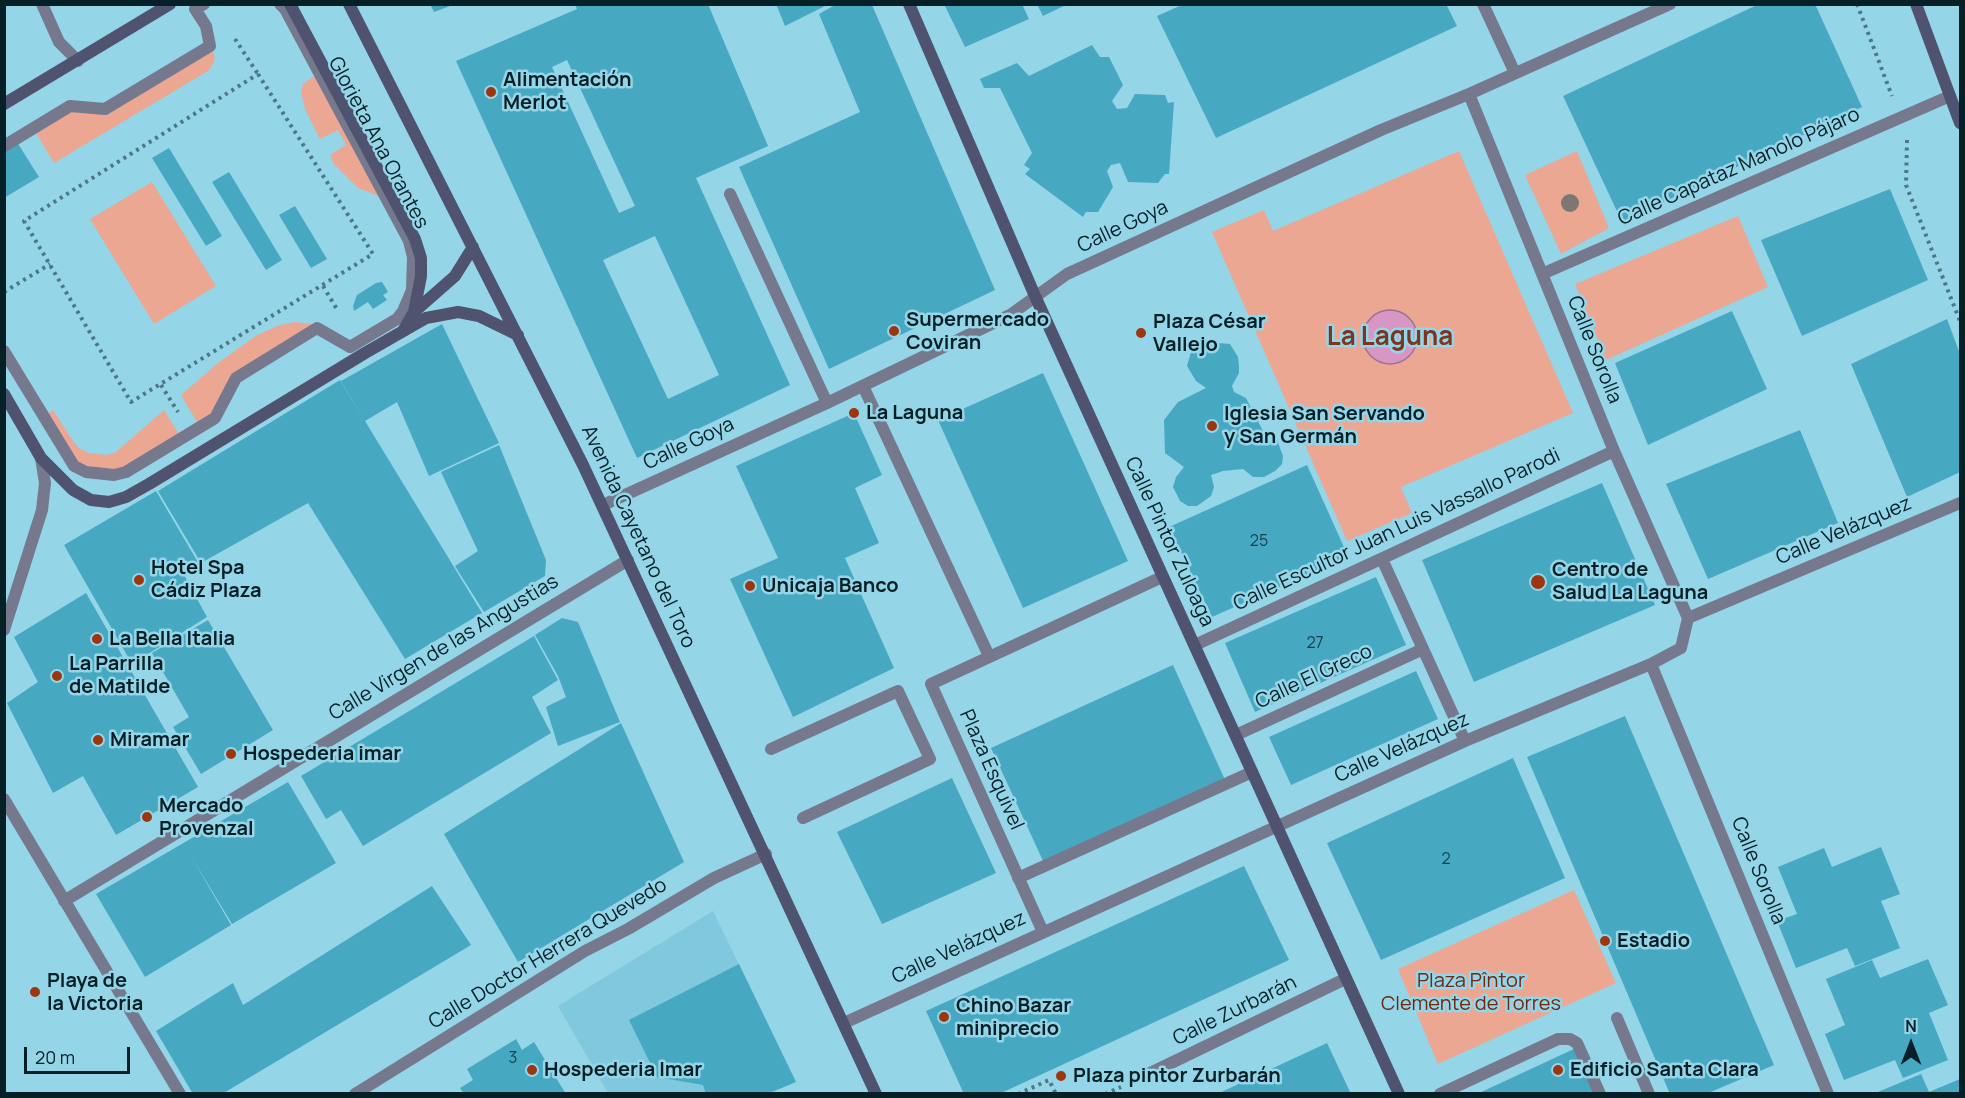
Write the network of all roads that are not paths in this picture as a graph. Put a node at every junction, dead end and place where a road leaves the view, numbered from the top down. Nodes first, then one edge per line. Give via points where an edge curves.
1 (42, 4) edge
2 (170, 4) edge
3 (204, 4) edge
4 (280, 4) edge
5 (290, 4) edge
6 (349, 4) edge
7 (909, 4) edge
8 (1483, 4) edge
9 (1670, 4) edge
10 (1916, 4) edge
11 (78, 61) junction
12 (1515, 73) junction
13 (1469, 94) junction
14 (1950, 96) junction
15 (4, 104) edge
16 (1960, 123) edge
17 (4, 146) edge
18 (730, 194) dead end
19 (473, 247) junction
20 (1542, 274) junction
21 (1035, 296) junction
22 (414, 312) junction
23 (403, 330) junction
24 (518, 335) junction
25 (4, 351) edge
26 (862, 386) junction
27 (4, 394) edge
28 (827, 403) junction
29 (1614, 451) junction
30 (41, 458) junction
31 (1960, 503) edge
32 (603, 505) junction
33 (1382, 559) junction
34 (628, 560) junction
35 (1162, 578) junction
36 (1688, 618) junction
37 (4, 630) edge
38 (1195, 645) junction
39 (1423, 649) junction
40 (989, 656) junction
41 (1651, 664) junction
42 (1236, 735) junction
43 (1465, 741) junction
44 (771, 749) dead end
45 (1252, 772) junction
46 (4, 799) edge
47 (803, 818) dead end
48 (1276, 825) junction
49 (766, 854) junction
50 (1018, 878) junction
51 (64, 901) junction
52 (1042, 932) junction
53 (1345, 979) junction
54 (1617, 1017) dead end
55 (844, 1023) junction
56 (1142, 1077) dead end
57 (180, 1094) edge
58 (355, 1094) edge
59 (876, 1094) edge
60 (1399, 1094) edge
61 (1440, 1094) edge
62 (1600, 1094) edge
63 (1649, 1094) edge
64 (1828, 1094) edge

1 - 11 street via 58,42
2 - 11 street
3 - 17 street via 195,9 206,26 210,46 105,110 70,106
4 - 25 street, Glorieta Ana Orantes via 409,241 413,257 412,290 397,319 350,347 317,328 236,378 215,418 126,472 114,475 86,472 74,466
5 - 22 street, Glorieta Ana Orantes via 415,239 421,276
6 - 19 street, Avenida Cayetano del Toro
7 - 21 street, Calle Pintor Zuloaga
8 - 12 street
9 - 12 street, Calle Goya
10 - 14 street
11 - 15 street
12 - 13 street, Calle Goya
13 - 20 street, Calle Sorolla
13 - 21 street, Calle Goya via 1381,130 1067,274
14 - 16 street
14 - 20 street, Calle Capataz Manolo Pájaro
18 - 28 street
19 - 22 street via 455,276
19 - 24 street, Avenida Cayetano del Toro
20 - 29 street, Calle Sorolla
21 - 26 street, Calle Goya via 1010,315
21 - 35 street, Calle Pintor Zuloaga
22 - 23 street, Glorieta Ana Orantes
23 - 24 street via 426,318 458,312 479,316
23 - 30 street, Glorieta Ana Orantes via 126,497 91,500 73,490
24 - 32 street, Avenida Cayetano del Toro
26 - 28 street, Calle Goya
26 - 40 street
27 - 30 street, Glorieta Ana Orantes
28 - 32 street, Calle Goya
29 - 33 street, Calle Escultor Juan Luis Vassallo Parodi
29 - 36 street, Calle Sorolla
30 - 37 street via 45,483 42,510
31 - 36 street, Calle Velázquez
32 - 34 street, Avenida Cayetano del Toro
33 - 38 street, Calle Escultor Juan Luis Vassallo Parodi
33 - 39 street
34 - 49 street, Avenida Cayetano del Toro
34 - 51 street, Calle Virgen de las Angustias
35 - 38 street, Calle Pintor Zuloaga
35 - 40 street, Plaza Esquivel
36 - 41 street, Calle Velázquez via 1681,648
38 - 42 street, Calle Pintor Zuloaga
39 - 42 street, Calle El Greco
39 - 43 street
40 - 50 street, Plaza Esquivel via 930,684
41 - 43 street, Calle Velázquez
41 - 64 street, Calle Sorolla
42 - 45 street, Calle Pintor Zuloaga
43 - 48 street, Calle Velázquez
44 - 47 street via 898,691 930,759
45 - 48 street, Calle Pintor Zuloaga
45 - 50 street
46 - 51 street
48 - 52 street, Calle Velázquez
48 - 53 street, Calle Pintor Zuloaga
49 - 55 street, Avenida Cayetano del Toro
49 - 58 street, Calle Doctor Herrera Quevedo via 714,878 585,951
50 - 52 street, Plaza Esquivel
51 - 57 street
52 - 55 street, Calle Velázquez
53 - 56 street, Calle Zurbarán
53 - 60 street, Calle Pintor Zuloaga
54 - 63 street
55 - 59 street, Avenida Cayetano del Toro
61 - 62 street via 1558,1040 1570,1039 1577,1043

